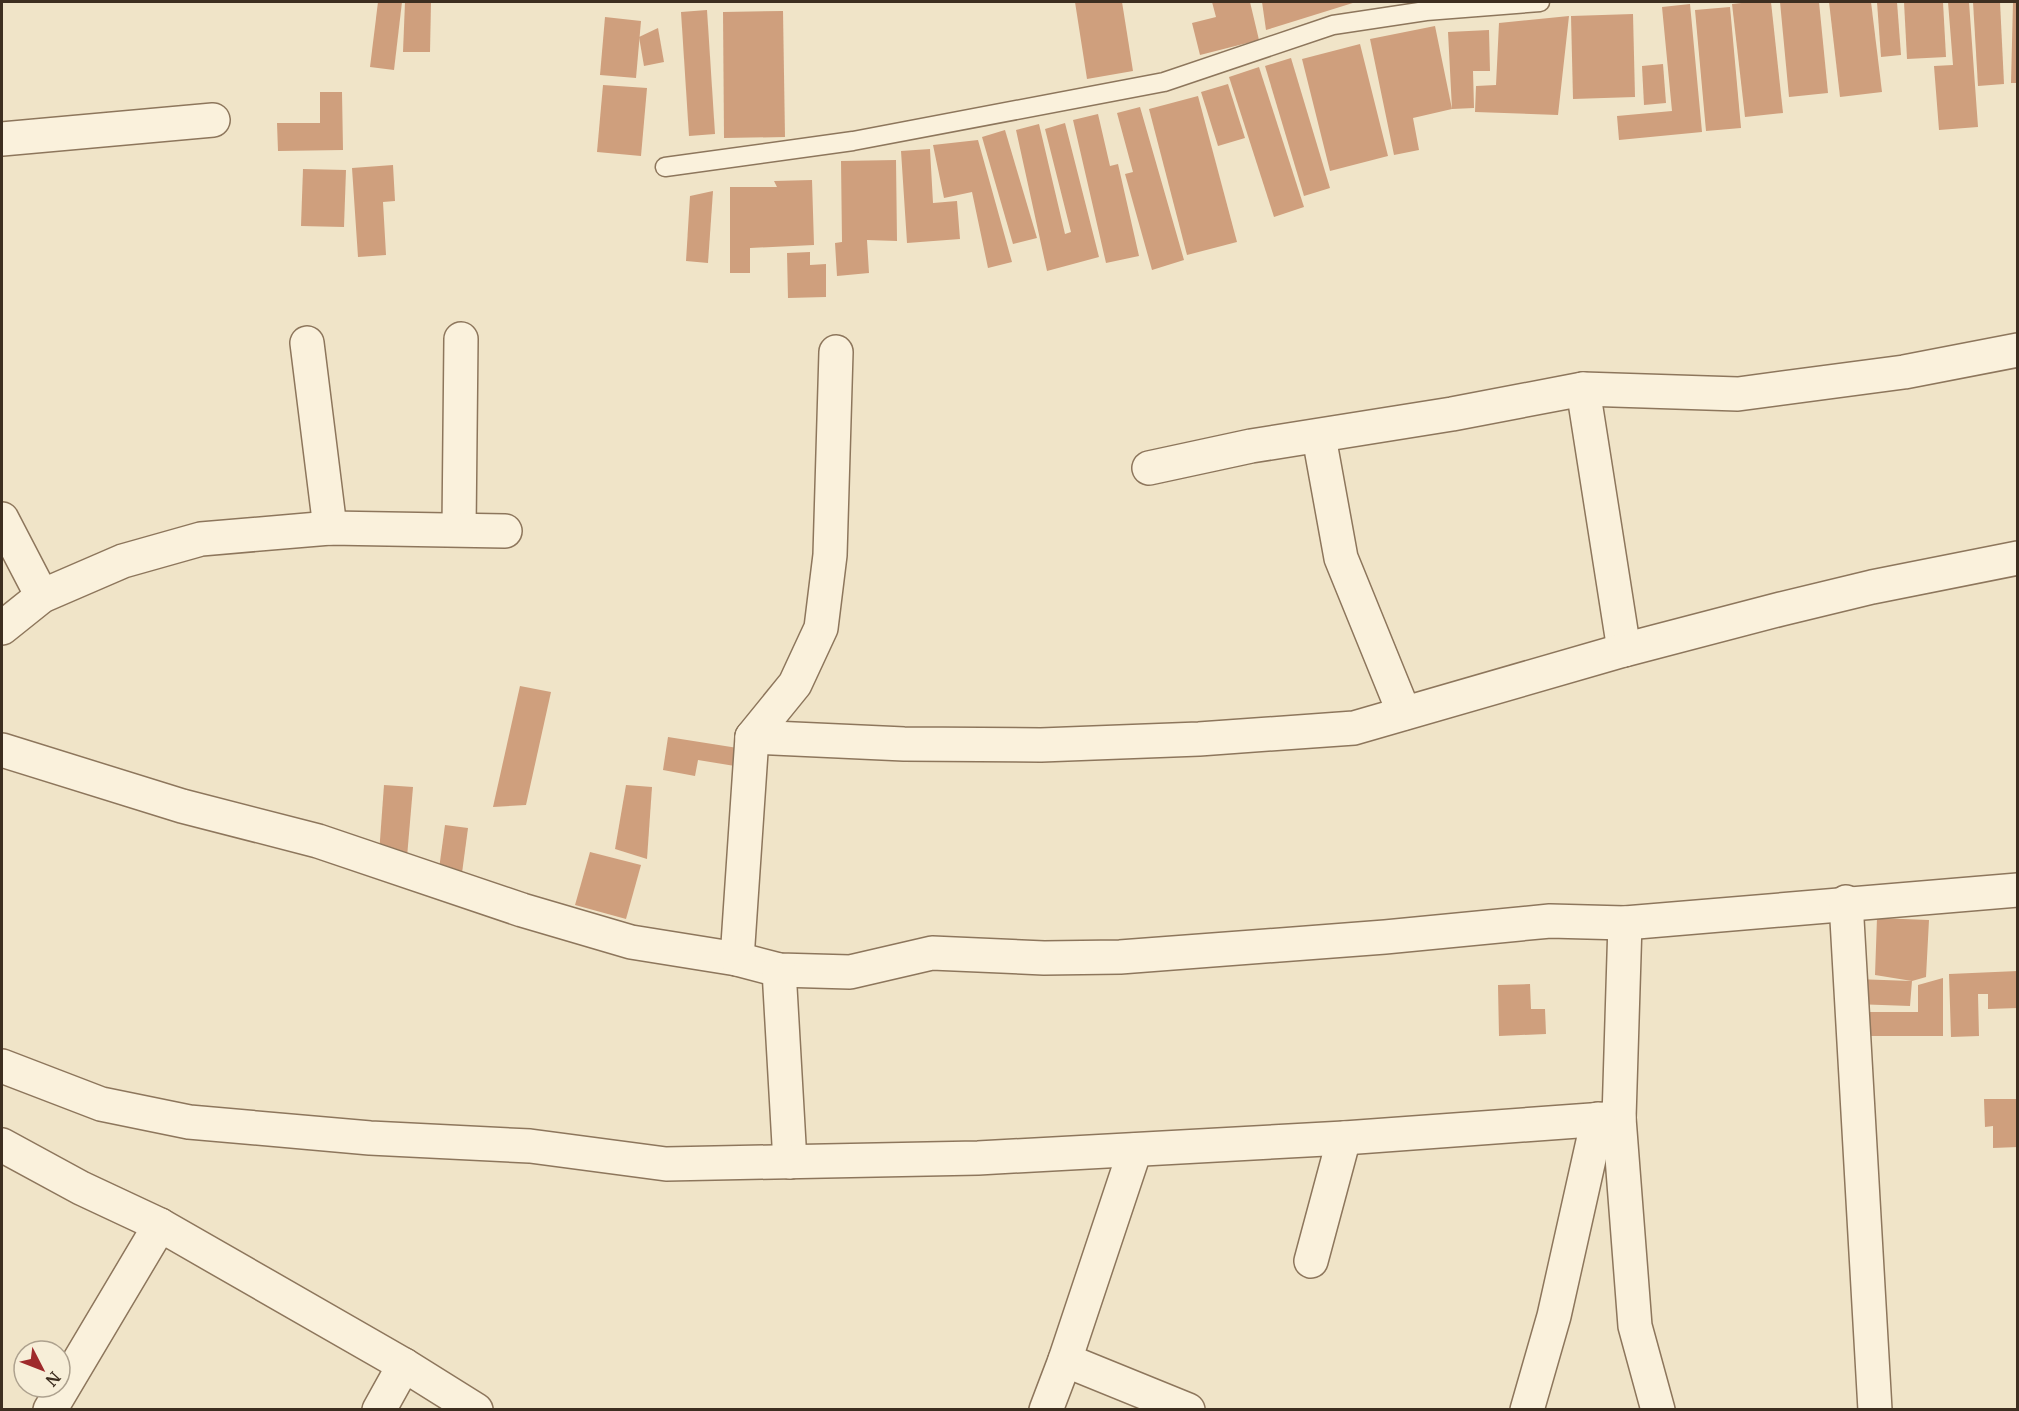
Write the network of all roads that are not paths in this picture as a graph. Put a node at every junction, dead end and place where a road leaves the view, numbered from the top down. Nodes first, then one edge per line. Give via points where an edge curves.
1 (1540, 2) edge
2 (213, 120) dead end
3 (2, 139) edge
4 (665, 167) dead end
5 (461, 339) dead end
6 (307, 343) dead end
7 (2018, 350) edge
8 (836, 352) dead end
9 (1583, 388) junction
10 (1319, 437) junction
11 (1149, 468) dead end
12 (2, 519) edge
13 (330, 528) junction
14 (459, 529) junction
15 (505, 531) dead end
16 (2018, 558) edge
17 (42, 596) junction
18 (2, 628) edge
19 (1624, 650) junction
20 (1404, 713) junction
21 (753, 737) junction
22 (2, 750) edge
23 (2018, 890) edge
24 (1846, 902) junction
25 (1625, 923) junction
26 (736, 959) junction
27 (779, 970) junction
28 (2, 1066) edge
29 (1608, 1118) junction
30 (1344, 1138) junction
31 (2, 1145) edge
32 (1135, 1150) junction
33 (790, 1162) junction
34 (160, 1225) junction
35 (1311, 1261) dead end
36 (1065, 1360) junction
37 (404, 1365) junction
38 (50, 1410) edge
39 (379, 1410) edge
40 (476, 1410) edge
41 (1046, 1410) edge
42 (1188, 1410) edge
43 (1527, 1410) edge
44 (1658, 1410) edge
45 (1875, 1410) edge

1 - 4 lane via 1426,11 1333,25 1164,82 853,141
2 - 3 street
5 - 14 street
6 - 13 street
7 - 9 street via 1904,372 1738,394
8 - 21 street via 830,555 821,628 795,684
9 - 10 street
9 - 19 street
10 - 11 street via 1251,446
10 - 20 street via 1341,558
12 - 17 street
13 - 14 street
13 - 17 street via 201,539 123,561
14 - 15 street
16 - 19 street via 1872,587
17 - 18 street
19 - 20 street
20 - 21 street via 1354,728 1041,746
21 - 26 street
22 - 26 street via 182,806 318,841 522,910 631,942
23 - 24 street
24 - 25 street
24 - 45 street
25 - 27 street via 1550,921 1120,957 1044,958 932,952 850,972
25 - 29 street
26 - 27 street
27 - 33 street
28 - 33 street via 101,1104 189,1122 370,1138 530,1146 666,1164
29 - 30 street
29 - 43 street
29 - 44 street via 1635,1326
30 - 32 street
30 - 35 street
31 - 34 street
32 - 33 street
32 - 36 street
34 - 37 street
34 - 38 street
36 - 41 street
36 - 42 street
37 - 39 street
37 - 40 street

